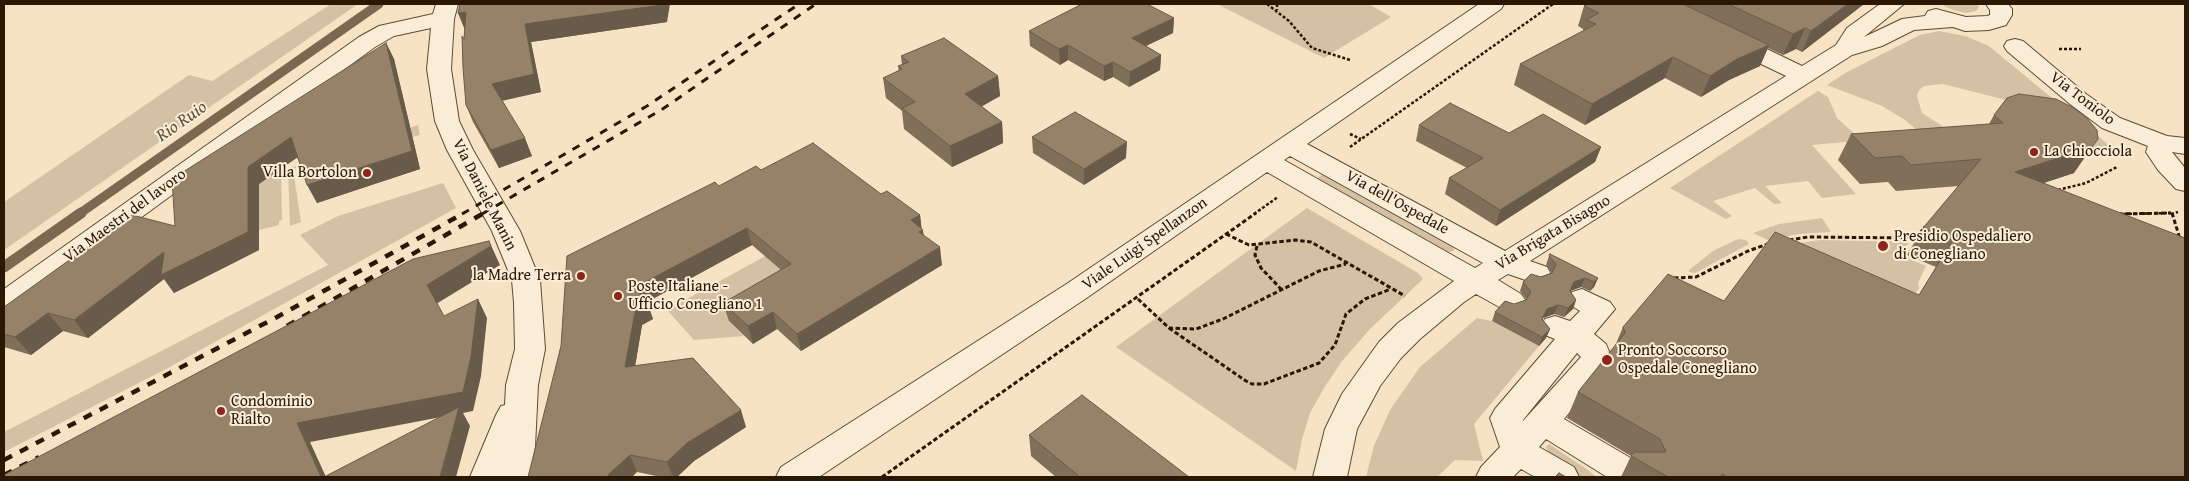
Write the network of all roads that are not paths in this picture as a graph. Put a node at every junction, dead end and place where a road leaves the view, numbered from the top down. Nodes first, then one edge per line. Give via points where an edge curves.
1 (422, 4) edge
2 (1493, 4) edge
3 (1893, 4) edge
4 (1915, 4) edge
5 (2002, 7) edge
6 (445, 11) edge
7 (1959, 22) junction
8 (1717, 33) edge
9 (367, 42) junction
10 (2015, 46) junction
11 (1844, 50) junction
12 (1804, 76) junction
13 (1288, 144) junction
14 (2174, 144) edge
15 (1265, 160) junction
16 (2185, 183) edge
17 (1505, 263) junction
18 (1537, 274) edge
19 (1476, 280) junction
20 (1511, 301) edge
21 (4, 303) edge
22 (1591, 304) dead end
23 (1565, 331) junction
24 (522, 385) junction
25 (1543, 422) junction
26 (1517, 450) junction
27 (487, 477) edge
28 (513, 477) edge
29 (794, 477) edge
30 (1330, 477) edge
31 (1493, 477) edge
32 (1562, 477) edge
33 (1634, 477) edge

1 - 9 street, Via Maestri del lavoro via 400,14
2 - 13 street, Viale Luigi Spellanzon
3 - 11 street via 1855,32
4 - 7 street, Via Toniolo via 1938,17
5 - 7 street via 1998,20 1989,23
5 - 10 street, Via Toniolo via 2006,32
6 - 9 street, Via Maestri del lavoro
6 - 24 street, Via Daniele Manin via 440,69 447,121 506,231 526,280 530,349
7 - 10 street, Via Toniolo
7 - 11 street via 1910,24 1874,41
8 - 12 street
9 - 21 street, Via Maestri del lavoro
10 - 14 street, Via Toniolo via 2098,114 2126,130
11 - 12 street, Via Brigata Bisagno
12 - 17 street, Via Brigata Bisagno
13 - 15 street, Viale Luigi Spellanzon
13 - 17 street, Via dell'Ospedale
14 - 16 street via 2159,152
15 - 19 street, Via dell'Ospedale
15 - 29 street, Viale Luigi Spellanzon via 1078,290
17 - 18 street, Via dell'Ospedale
17 - 19 street, Via Brigata Bisagno
19 - 20 street, Via dell'Ospedale
19 - 30 street, Via Brigata Bisagno via 1409,331 1378,365 1353,403 1341,429
22 - 23 street
23 - 25 street via 1595,352 1597,360
23 - 26 street via 1506,418
24 - 27 street, Via Daniele Manin
24 - 28 street, Via Daniele Manin via 519,447
25 - 26 street
25 - 33 street
26 - 31 street
26 - 32 street

